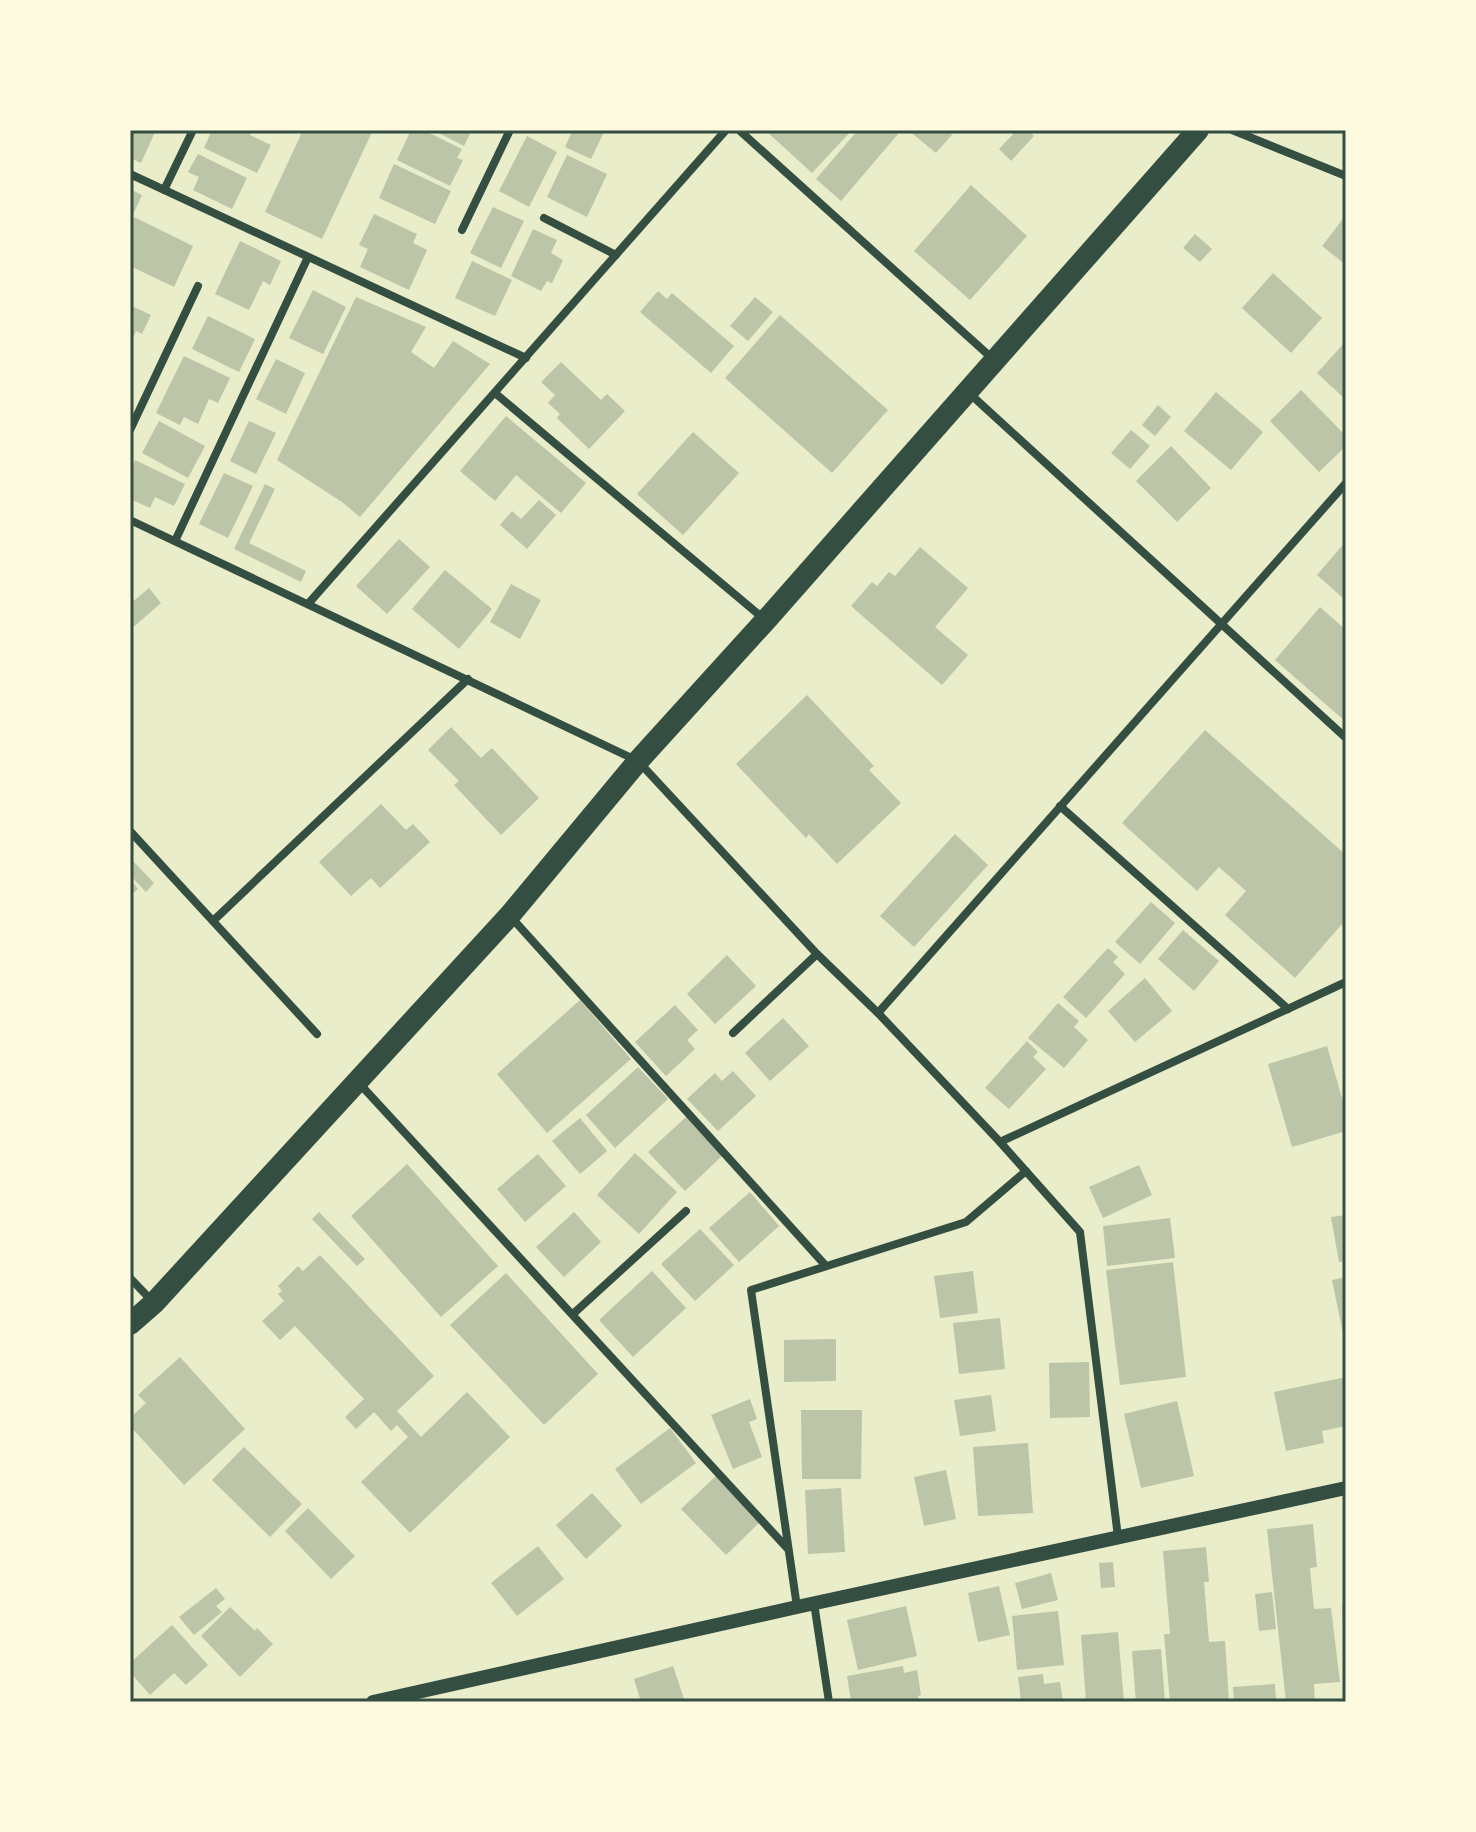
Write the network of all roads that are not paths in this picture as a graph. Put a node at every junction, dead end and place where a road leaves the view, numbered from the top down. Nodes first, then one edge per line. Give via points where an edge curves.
1 (193, 130) edge
2 (510, 130) edge
3 (726, 130) edge
4 (739, 130) edge
5 (1198, 130) edge
6 (1232, 130) edge
7 (130, 174) edge
8 (1346, 176) edge
9 (164, 190) junction
10 (544, 218) dead end
11 (462, 230) dead end
12 (616, 255) junction
13 (308, 257) junction
14 (198, 286) dead end
15 (526, 358) junction
16 (995, 361) junction
17 (968, 392) junction
18 (495, 393) junction
19 (130, 430) edge
20 (1346, 483) edge
21 (130, 520) edge
22 (175, 541) junction
23 (308, 604) junction
24 (766, 620) junction
25 (1221, 622) junction
26 (468, 679) junction
27 (1346, 738) edge
28 (638, 761) junction
29 (1060, 806) junction
30 (130, 831) edge
31 (510, 915) junction
32 (213, 921) junction
33 (817, 954) junction
34 (1346, 982) edge
35 (1288, 1009) junction
36 (878, 1013) junction
37 (733, 1033) dead end
38 (317, 1034) dead end
39 (358, 1082) junction
40 (1000, 1142) junction
41 (1026, 1171) junction
42 (686, 1211) dead end
43 (826, 1266) junction
44 (130, 1278) edge
45 (154, 1303) junction
46 (573, 1314) junction
47 (130, 1324) edge
48 (1346, 1488) edge
49 (1118, 1537) junction
50 (788, 1549) junction
51 (814, 1603) junction
52 (797, 1607) junction
53 (373, 1702) edge
54 (829, 1702) edge

1 - 9 street
2 - 11 street
3 - 12 street
4 - 16 street
5 - 16 highway
6 - 8 street
7 - 9 street
9 - 13 street
10 - 12 street
12 - 15 street
13 - 15 street
13 - 22 street
14 - 19 street
15 - 18 street
16 - 17 highway
17 - 24 highway
17 - 25 street
18 - 23 street
18 - 24 street
20 - 25 street
21 - 22 street
22 - 23 street
23 - 26 street
24 - 28 highway
25 - 27 street
25 - 29 street
26 - 28 street
26 - 32 street
28 - 31 highway
28 - 33 street
29 - 35 street
29 - 36 street
30 - 32 street
31 - 39 highway
31 - 43 street
32 - 38 street
33 - 36 street
33 - 37 street
34 - 35 street
35 - 40 street
36 - 40 street
39 - 45 highway
39 - 46 street
40 - 41 street
41 - 43 street via 966,1222
41 - 49 street via 1080,1232
42 - 46 street
43 - 50 street via 751,1290
44 - 45 street
45 - 47 highway
46 - 50 street
48 - 49 street
49 - 51 street
50 - 52 street
51 - 52 street
51 - 54 street
52 - 53 street

